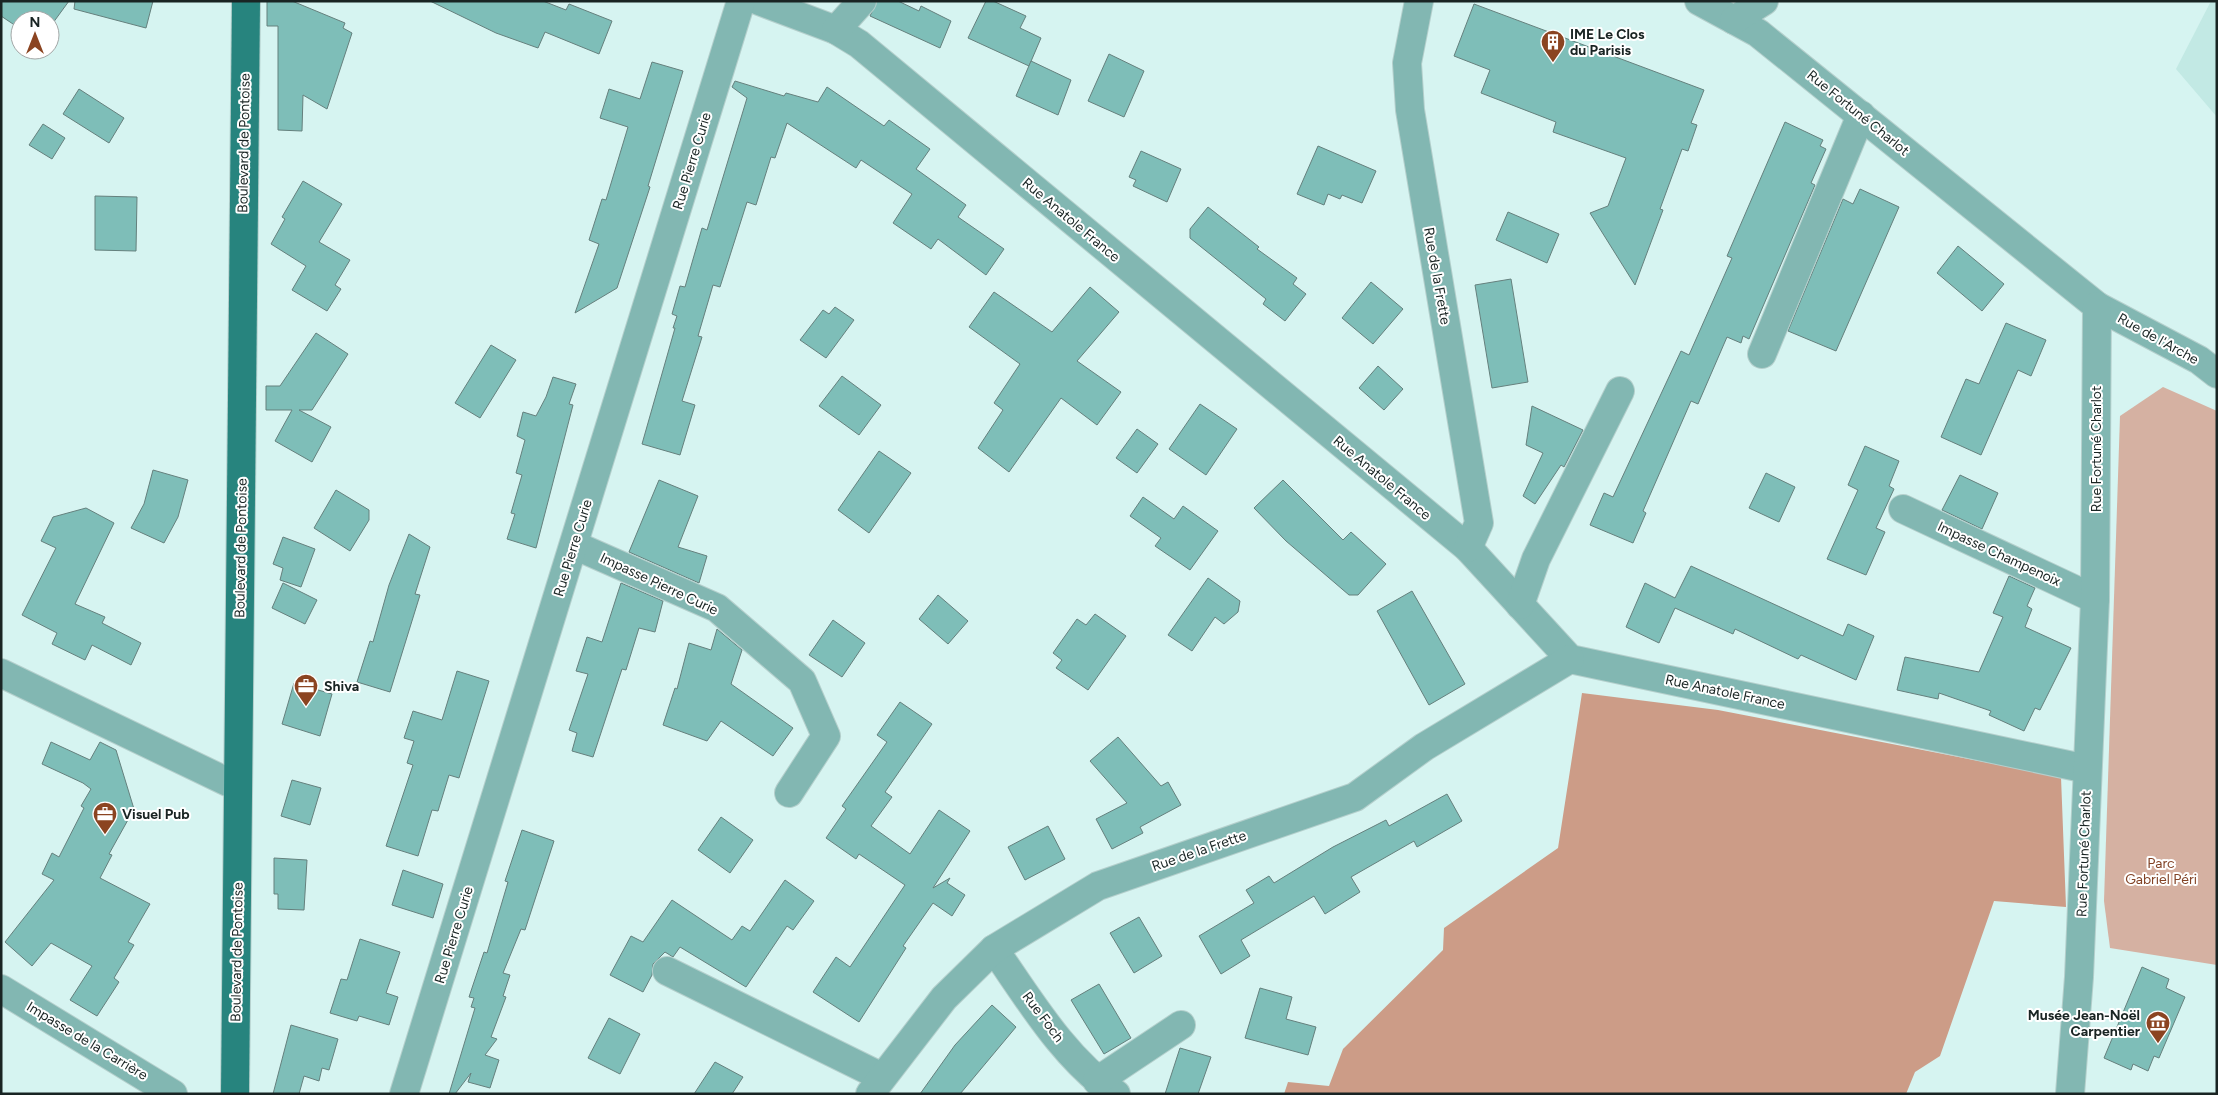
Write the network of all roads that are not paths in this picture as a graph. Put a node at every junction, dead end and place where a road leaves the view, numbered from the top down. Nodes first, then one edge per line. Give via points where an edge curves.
1 (246, 1) edge
2 (741, 1) edge
3 (758, 1) edge
4 (862, 1) edge
5 (1419, 1) edge
6 (1699, 1) edge
7 (1760, 2) edge
8 (1734, 20) junction
9 (836, 30) junction
10 (1861, 115) junction
11 (2097, 306) junction
12 (1762, 354) dead end
13 (2217, 374) edge
14 (1620, 392) dead end
15 (1903, 509) dead end
16 (574, 545) junction
17 (1468, 548) junction
18 (2095, 599) junction
19 (1520, 605) junction
20 (1570, 659) junction
21 (1, 673) edge
22 (2087, 770) junction
23 (238, 787) junction
24 (789, 793) dead end
25 (994, 949) junction
26 (667, 971) dead end
27 (1, 989) edge
28 (1182, 1025) dead end
29 (876, 1085) edge
30 (1106, 1087) edge
31 (173, 1094) edge
32 (236, 1094) edge
33 (404, 1094) edge
34 (2070, 1094) edge

1 - 23 main road, Boulevard de Pontoise
2 - 16 street, Rue Pierre Curie
3 - 9 street, Rue Anatole France
4 - 9 street
5 - 17 street, Rue de la Frette via 1407,63 1410,110 1479,523
6 - 8 street, Rue Fortuné Charlot
7 - 8 street
8 - 10 street, Rue Fortuné Charlot via 1758,33
9 - 17 street, Rue Anatole France via 866,50
10 - 11 street, Rue Fortuné Charlot
10 - 12 street
11 - 13 street, Rue de l'Arche via 2199,360
11 - 18 street, Rue Fortuné Charlot
14 - 19 street via 1536,559
15 - 18 street, Impasse Champenoix
16 - 24 street, Impasse Pierre Curie via 717,608 802,681 826,736
16 - 33 street, Rue Pierre Curie
17 - 19 street, Rue Anatole France
18 - 22 street, Rue Fortuné Charlot
19 - 20 street, Rue Anatole France
20 - 22 street, Rue Anatole France
20 - 25 street, Rue de la Frette via 1424,747 1355,797 1098,886
21 - 23 street
22 - 34 street, Rue Fortuné Charlot via 2079,977
23 - 32 main road, Boulevard de Pontoise
25 - 29 street, Rue de la Frette via 944,998
25 - 30 street, Rue Foch via 1047,1025
26 - 29 street
27 - 31 street, Impasse de la Carrière
28 - 30 street, Rue Foch

